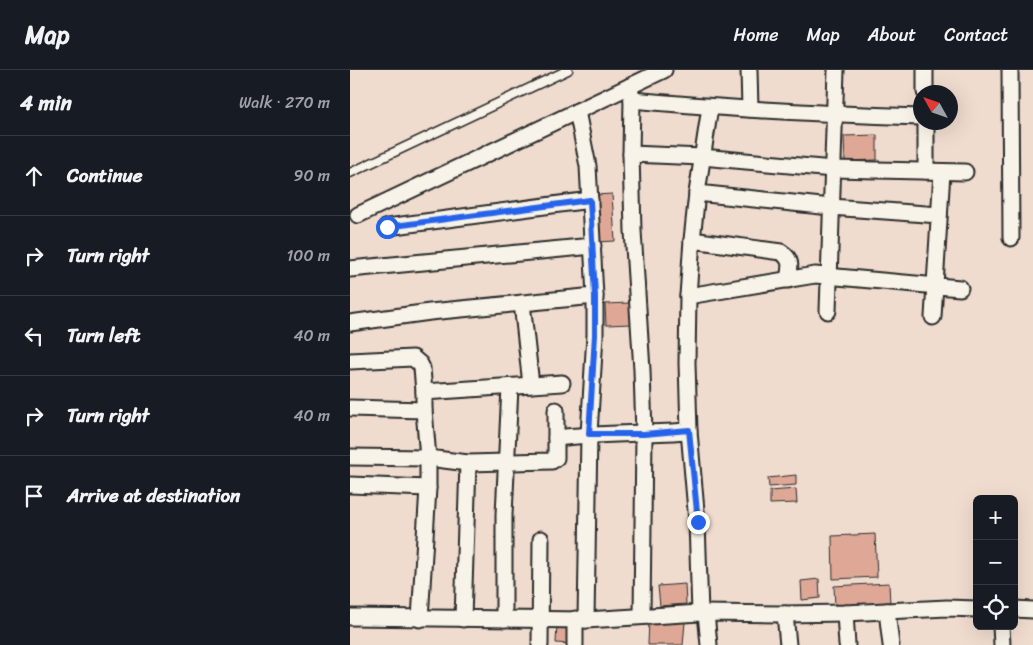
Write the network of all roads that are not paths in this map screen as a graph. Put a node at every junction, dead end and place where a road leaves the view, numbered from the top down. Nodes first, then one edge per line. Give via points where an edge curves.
1 (568, 70) edge
2 (664, 70) edge
3 (749, 70) edge
4 (836, 70) edge
5 (925, 70) edge
6 (1010, 70) edge
7 (925, 85) edge
8 (631, 93) junction
9 (710, 107) junction
10 (750, 109) junction
11 (577, 111) junction
12 (835, 114) junction
13 (913, 117) edge
14 (926, 130) edge
15 (631, 154) junction
16 (702, 157) junction
17 (833, 169) junction
18 (926, 171) junction
19 (942, 172) junction
20 (965, 172) dead end
21 (350, 173) edge
22 (697, 193) junction
23 (590, 200) junction
24 (832, 207) junction
25 (358, 215) dead end
26 (939, 215) junction
27 (387, 227) dead end
28 (1011, 238) dead end
29 (692, 240) junction
30 (593, 246) junction
31 (350, 269) edge
32 (828, 275) junction
33 (788, 280) junction
34 (935, 285) junction
35 (960, 288) dead end
36 (595, 296) junction
37 (688, 296) junction
38 (522, 303) junction
39 (828, 311) dead end
40 (933, 317) dead end
41 (350, 323) edge
42 (350, 361) edge
43 (562, 383) dead end
44 (531, 385) junction
45 (510, 387) junction
46 (424, 392) junction
47 (350, 408) edge
48 (424, 410) junction
49 (556, 410) dead end
50 (689, 430) junction
51 (589, 434) junction
52 (644, 434) junction
53 (556, 438) junction
54 (350, 457) edge
55 (428, 458) junction
56 (468, 462) junction
57 (506, 462) junction
58 (350, 484) edge
59 (428, 488) junction
60 (541, 539) dead end
61 (973, 609) edge
62 (1018, 609) edge
63 (1033, 610) edge
64 (888, 611) junction
65 (703, 613) junction
66 (845, 613) junction
67 (785, 614) junction
68 (642, 616) junction
69 (350, 617) edge
70 (420, 618) junction
71 (463, 619) junction
72 (504, 619) junction
73 (541, 620) junction
74 (580, 620) junction
75 (1001, 630) edge
76 (540, 645) edge
77 (574, 645) edge
78 (709, 645) edge
79 (788, 645) edge
80 (847, 645) edge
81 (891, 645) edge
82 (1002, 645) edge

1 - 21 lane
2 - 8 street
3 - 10 street
4 - 12 street
5 - 7 street
6 - 28 street
8 - 9 street
8 - 11 street
8 - 15 street
9 - 10 street
9 - 16 street
10 - 12 street
11 - 23 street via 588,166
11 - 25 street
12 - 13 street
12 - 17 street
14 - 18 street
15 - 16 street
15 - 52 street
16 - 17 street
16 - 22 street
17 - 18 street
17 - 24 street
18 - 19 street
19 - 20 street
19 - 26 street
22 - 24 street
22 - 29 street
23 - 27 street
23 - 30 street
24 - 26 street
24 - 32 street
26 - 34 street
29 - 33 street via 781,252 790,260
29 - 37 street
30 - 31 street
30 - 36 street
32 - 33 street via 815,274
32 - 34 street
32 - 39 street
33 - 37 street
34 - 35 street
34 - 40 street
36 - 38 street
36 - 51 street
37 - 50 street
38 - 41 street
38 - 44 street
42 - 46 street via 413,358 422,368
43 - 44 street
44 - 45 street
45 - 46 street
45 - 57 street
46 - 48 street
47 - 48 street
48 - 55 street
49 - 53 street
50 - 52 street
50 - 65 street
51 - 52 street
51 - 53 street
51 - 74 street
52 - 68 street
53 - 57 street via 556,458 552,461
54 - 55 street
55 - 56 street
55 - 59 street
56 - 57 street
56 - 71 street
57 - 72 street
58 - 59 street
59 - 70 street
60 - 73 street
61 - 64 street
62 - 63 street
64 - 66 street
64 - 81 street
65 - 67 street
65 - 68 street
65 - 78 street
66 - 67 street
66 - 80 street
67 - 79 street
68 - 74 street
69 - 70 street
70 - 71 street
71 - 72 street
72 - 73 street
73 - 74 street
73 - 76 street
74 - 77 street
75 - 82 street

